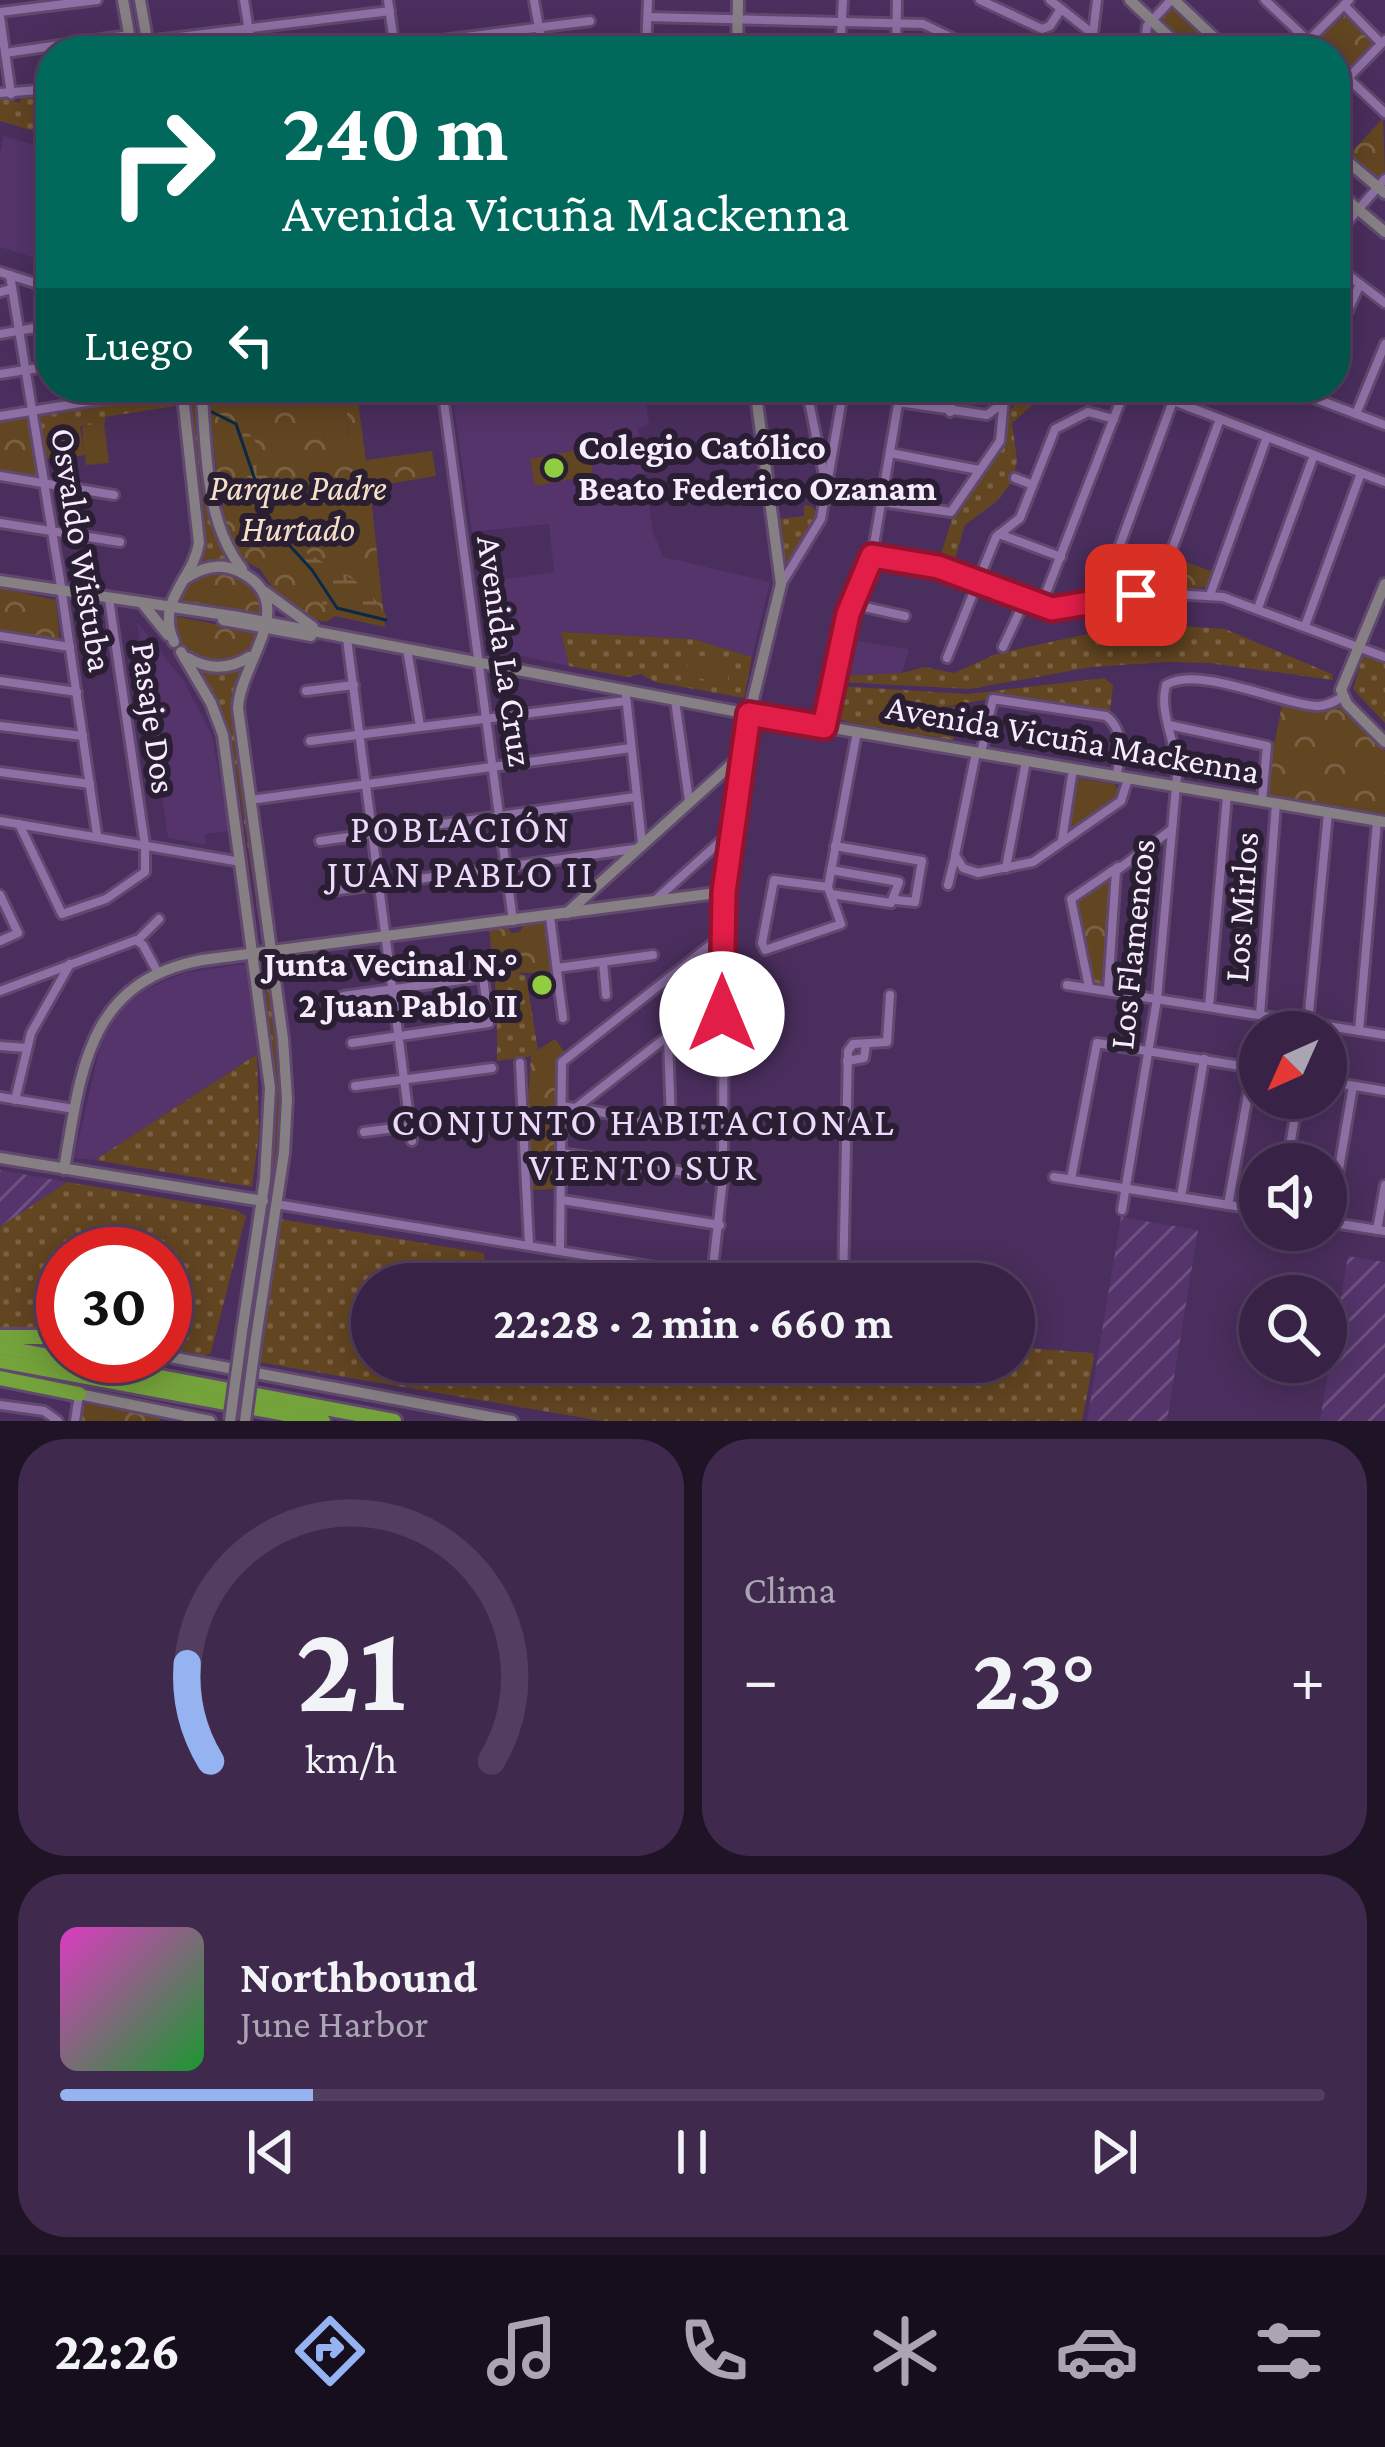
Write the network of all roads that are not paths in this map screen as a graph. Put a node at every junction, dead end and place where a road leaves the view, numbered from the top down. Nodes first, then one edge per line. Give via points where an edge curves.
1 (97, 0) edge
2 (123, 0) edge
3 (140, 0) edge
4 (244, 0) edge
5 (534, 0) edge
6 (648, 0) edge
7 (738, 0) edge
8 (843, 0) edge
9 (897, 0) edge
10 (980, 0) edge
11 (1050, 0) edge
12 (1097, 0) edge
13 (1130, 0) edge
14 (1172, 0) edge
15 (1265, 0) edge
16 (1346, 3) edge
17 (389, 5) edge
18 (1061, 9) junction
19 (0, 15) edge
20 (648, 17) junction
21 (738, 18) junction
22 (1151, 20) junction
23 (590, 21) dead end
24 (842, 21) junction
25 (897, 21) junction
26 (248, 28) junction
27 (539, 30) junction
28 (1093, 34) joint
29 (129, 35) joint
30 (122, 36) edge
31 (149, 36) edge
32 (205, 36) edge
33 (249, 36) edge
34 (393, 36) edge
35 (494, 36) edge
36 (540, 36) edge
37 (647, 36) edge
38 (737, 36) edge
39 (841, 36) edge
40 (896, 36) edge
41 (948, 36) edge
42 (1147, 36) edge
43 (1168, 36) edge
44 (1212, 36) edge
45 (1304, 36) edge
46 (1312, 36) edge
47 (1383, 41) edge
48 (36, 48) edge
49 (5, 53) junction
50 (1350, 76) edge
51 (1350, 80) edge
52 (36, 91) edge
53 (0, 93) edge
54 (11, 94) junction
55 (1385, 112) edge
56 (1350, 162) edge
57 (1383, 187) edge
58 (1350, 203) edge
59 (1358, 210) junction
60 (1350, 219) edge
61 (1385, 232) edge
62 (5, 273) edge
63 (1350, 276) edge
64 (36, 283) edge
65 (1360, 284) junction
66 (12, 290) junction
67 (0, 292) edge
68 (1385, 304) edge
69 (1350, 306) edge
70 (36, 328) edge
71 (19, 331) junction
72 (0, 334) edge
73 (1385, 344) edge
74 (36, 367) edge
75 (26, 369) junction
76 (0, 374) edge
77 (1371, 376) junction
78 (1385, 382) edge
79 (82, 402) edge
80 (182, 402) edge
81 (203, 402) edge
82 (444, 402) edge
83 (756, 402) edge
84 (809, 402) edge
85 (841, 402) edge
86 (899, 402) joint
87 (951, 402) edge
88 (1006, 402) edge
89 (1120, 402) edge
90 (1173, 402) edge
91 (1176, 402) edge
92 (1331, 402) edge
93 (1004, 404) junction
94 (33, 411) junction
95 (950, 412) junction
96 (1355, 414) junction
97 (0, 416) edge
98 (1114, 419) junction
99 (1220, 419) junction
100 (1385, 425) edge
101 (1267, 437) junction
102 (890, 453) junction
103 (1314, 455) junction
104 (979, 470) junction
105 (1361, 473) junction
106 (0, 476) edge
107 (1015, 478) dead end
108 (1385, 482) edge
109 (45, 483) junction
110 (1033, 485) junction
111 (827, 488) junction
112 (114, 494) dead end
113 (881, 502) junction
114 (1020, 518) junction
115 (0, 523) edge
116 (53, 533) junction
117 (998, 534) junction
118 (1012, 539) junction
119 (120, 542) dead end
120 (872, 556) junction
121 (1061, 557) junction
122 (248, 576) junction
123 (0, 581) edge
124 (978, 581) junction
125 (181, 582) junction
126 (782, 584) junction
127 (1385, 584) edge
128 (258, 586) junction
129 (62, 591) junction
130 (1156, 593) junction
131 (1210, 595) junction
132 (109, 599) junction
133 (1024, 600) junction
134 (1100, 601) junction
135 (143, 604) junction
136 (851, 604) junction
137 (1041, 606) junction
138 (1258, 608) junction
139 (168, 609) junction
140 (905, 616) dead end
141 (267, 626) junction
142 (1305, 626) junction
143 (326, 635) junction
144 (0, 636) edge
145 (346, 639) junction
146 (1358, 645) junction
147 (70, 647) junction
148 (177, 647) junction
149 (1004, 647) dead end
150 (407, 649) junction
151 (252, 655) junction
152 (1385, 657) edge
153 (947, 658) dead end
154 (478, 663) junction
155 (0, 681) edge
156 (354, 685) junction
157 (77, 692) junction
158 (306, 692) dead end
159 (626, 696) junction
160 (1343, 698) junction
161 (675, 700) junction
162 (749, 714) junction
163 (486, 718) junction
164 (1168, 725) junction
165 (0, 726) edge
166 (421, 726) junction
167 (824, 727) junction
168 (856, 732) junction
169 (359, 734) junction
170 (83, 736) junction
171 (310, 741) dead end
172 (1385, 742) edge
173 (631, 748) junction
174 (978, 753) junction
175 (742, 754) junction
176 (1026, 761) junction
177 (494, 766) junction
178 (1073, 769) junction
179 (0, 772) edge
180 (1122, 777) junction
181 (366, 783) junction
182 (90, 784) junction
183 (1175, 787) junction
184 (1227, 795) junction
185 (635, 797) junction
186 (250, 800) junction
187 (688, 801) junction
188 (1262, 801) junction
189 (1276, 804) junction
190 (1328, 813) junction
191 (501, 816) junction
192 (0, 821) edge
193 (1381, 822) edge
194 (19, 824) junction
195 (1171, 830) junction
196 (732, 831) junction
197 (372, 834) junction
198 (97, 835) junction
199 (320, 841) dead end
200 (1062, 842) junction
201 (146, 844) junction
202 (639, 846) junction
203 (835, 846) junction
204 (955, 855) junction
205 (242, 862) junction
206 (508, 866) junction
207 (1119, 867) junction
208 (1006, 868) junction
209 (831, 870) junction
210 (379, 884) junction
211 (948, 885) dead end
212 (829, 890) junction
213 (325, 892) dead end
214 (724, 892) junction
215 (0, 895) edge
216 (896, 900) junction
217 (652, 902) junction
218 (565, 914) junction
219 (550, 917) junction
220 (159, 919) dead end
221 (513, 922) junction
222 (722, 935) junction
223 (384, 937) junction
224 (138, 940) junction
225 (0, 941) edge
226 (272, 952) junction
227 (255, 954) junction
228 (653, 955) dead end
229 (603, 962) junction
230 (70, 964) junction
231 (557, 968) junction
232 (158, 973) junction
233 (1067, 985) dead end
234 (1089, 988) junction
235 (393, 990) junction
236 (0, 991) edge
237 (1109, 991) junction
238 (606, 995) dead end
239 (890, 995) dead end
240 (343, 996) dead end
241 (1157, 999) junction
242 (1209, 1007) junction
243 (1260, 1011) edge
244 (1309, 1011) edge
245 (1239, 1012) edge
246 (722, 1014) junction
247 (563, 1018) dead end
248 (1347, 1029) edge
249 (1359, 1031) junction
250 (1385, 1035) edge
251 (399, 1037) junction
252 (668, 1037) junction
253 (352, 1042) dead end
254 (0, 1046) edge
255 (26, 1048) junction
256 (1150, 1049) junction
257 (1204, 1059) junction
258 (520, 1063) dead end
259 (1239, 1065) edge
260 (492, 1068) dead end
261 (404, 1080) junction
262 (1347, 1085) edge
263 (355, 1086) dead end
264 (1353, 1086) junction
265 (1385, 1091) edge
266 (0, 1097) edge
267 (15, 1100) junction
268 (562, 1106) junction
269 (577, 1107) junction
270 (74, 1109) junction
271 (1246, 1119) edge
272 (671, 1123) junction
273 (410, 1126) junction
274 (364, 1132) dead end
275 (723, 1132) junction
276 (412, 1141) dead end
277 (1343, 1143) edge
278 (562, 1153) junction
279 (0, 1158) edge
280 (64, 1169) junction
281 (1054, 1177) dead end
282 (723, 1178) junction
283 (1071, 1179) junction
284 (1385, 1185) edge
285 (1126, 1188) junction
286 (1181, 1197) junction
287 (562, 1200) junction
288 (268, 1202) junction
289 (1228, 1205) junction
290 (1239, 1207) edge
291 (1123, 1210) dead end
292 (720, 1225) junction
293 (1347, 1225) edge
294 (1381, 1231) edge
295 (530, 1245) junction
296 (560, 1250) junction
297 (636, 1263) edge
298 (714, 1263) edge
299 (843, 1263) edge
300 (0, 1336) edge
301 (36, 1337) edge
302 (0, 1347) edge
303 (0, 1361) edge
304 (192, 1361) edge
305 (0, 1378) edge
306 (79, 1394) junction
307 (0, 1405) edge
308 (58, 1421) edge
309 (75, 1421) edge
310 (211, 1421) edge
311 (230, 1421) edge
312 (245, 1421) edge
313 (323, 1421) edge
314 (394, 1421) edge
315 (512, 1421) edge

1 - 19 street
2 - 29 street
3 - 31 street
4 - 26 street
5 - 27 street
6 - 20 street
7 - 21 street
8 - 24 street
9 - 25 street
10 - 18 street via 1042,29
11 - 18 street
12 - 28 street
13 - 22 street
14 - 22 street
14 - 44 street
15 - 45 street
16 - 46 street
16 - 47 street
17 - 26 street
17 - 34 street
18 - 28 street
19 - 49 street
20 - 21 street
20 - 37 street
21 - 24 street
21 - 38 street
22 - 42 street
22 - 43 street
23 - 27 street
24 - 25 street
24 - 39 street
25 - 40 street
25 - 41 street
26 - 32 street
26 - 33 street
27 - 35 street
27 - 36 street
29 - 30 street
47 - 50 street
48 - 49 street
49 - 54 street
51 - 55 street
52 - 54 street
53 - 54 street
56 - 57 street
57 - 59 street
58 - 59 street
59 - 60 street
59 - 61 street
62 - 64 street
62 - 66 street, Osvaldo Wistuba
63 - 65 street
65 - 68 street
65 - 69 street
66 - 67 street
66 - 71 street, Osvaldo Wistuba
70 - 71 street
71 - 72 street
71 - 75 street, Osvaldo Wistuba
73 - 77 street
74 - 75 street
75 - 76 street
75 - 94 street, Osvaldo Wistuba
77 - 78 street
77 - 96 street
79 - 94 street
80 - 125 street via 199,538
81 - 122 street via 217,525
82 - 154 street, Avenida La Cruz
83 - 126 street
84 - 111 street
85 - 111 street
86 - 95 street
86 - 102 street
87 - 95 street
88 - 93 street
89 - 98 street
90 - 134 street
91 - 99 street
92 - 96 street
93 - 95 street via 987,415
93 - 104 street via 1000,441
94 - 97 street
94 - 109 street, Osvaldo Wistuba
96 - 100 street
98 - 110 street via 1088,412 1060,424
98 - 121 street
99 - 101 street
99 - 130 street
101 - 103 street
101 - 131 street
102 - 104 street
102 - 113 street
103 - 105 street
103 - 138 street
104 - 113 street via 949,514
105 - 108 street
105 - 142 street
106 - 109 street
107 - 110 street
109 - 112 street
109 - 116 street, Osvaldo Wistuba
110 - 114 street
111 - 126 street via 817,527
113 - 120 street
114 - 117 street
114 - 118 street
115 - 116 street
116 - 119 street
116 - 129 street, Osvaldo Wistuba
117 - 118 street
117 - 124 street
118 - 121 street
120 - 124 street
120 - 136 street
121 - 137 street
122 - 125 street via 211,567
122 - 128 street
123 - 129 street, Avenida Vicuña Mackenna
124 - 133 street
124 - 153 street
125 - 135 street
125 - 139 street
126 - 162 street
127 - 146 street
128 - 141 street
128 - 143 street
129 - 132 street, Avenida Vicuña Mackenna
129 - 147 street, Osvaldo Wistuba
130 - 131 street
130 - 134 street
131 - 138 street
132 - 135 street, Avenida Vicuña Mackenna
132 - 201 street, Pasaje Dos
133 - 137 street
133 - 149 street
134 - 137 street
135 - 139 street, Avenida Vicuña Mackenna
135 - 148 street
136 - 140 street
136 - 167 street
138 - 142 street
139 - 141 street, Avenida Vicuña Mackenna
139 - 148 street
141 - 143 street, Avenida Vicuña Mackenna
141 - 151 street
142 - 146 street
143 - 145 street, Avenida Vicuña Mackenna
144 - 147 street
145 - 150 street, Avenida Vicuña Mackenna
145 - 156 street
146 - 152 street
146 - 160 street
147 - 157 street, Osvaldo Wistuba
148 - 151 street via 212,668
148 - 205 street via 223,735
150 - 154 street, Avenida Vicuña Mackenna
150 - 166 street
151 - 186 street via 238,701
154 - 159 street, Avenida Vicuña Mackenna
154 - 163 street, Avenida La Cruz
155 - 157 street
156 - 158 street
156 - 169 street
157 - 170 street, Osvaldo Wistuba
159 - 161 street, Avenida Vicuña Mackenna
159 - 163 street
159 - 173 street
160 - 164 street, Los Flamencos via 1316,706 1174,680 1163,701
160 - 172 street
161 - 162 street, Avenida Vicuña Mackenna
161 - 187 street
162 - 167 street, Avenida Vicuña Mackenna
162 - 175 street
163 - 166 street
163 - 177 street, Avenida La Cruz
164 - 183 street, Los Flamencos
164 - 188 street via 1267,746
165 - 170 street
166 - 169 street
167 - 168 street, Avenida Vicuña Mackenna
168 - 174 street, Avenida Vicuña Mackenna
168 - 203 street
169 - 171 street
169 - 181 street
170 - 182 street, Osvaldo Wistuba
173 - 177 street
173 - 185 street
174 - 176 street, Avenida Vicuña Mackenna
174 - 180 street via 993,699 1106,716 1116,727
174 - 204 street
175 - 187 street
175 - 196 street
176 - 178 street, Avenida Vicuña Mackenna
176 - 208 street
177 - 181 street
177 - 191 street, Avenida La Cruz
178 - 180 street, Avenida Vicuña Mackenna
178 - 200 street
179 - 182 street
180 - 183 street, Avenida Vicuña Mackenna
180 - 200 street via 1121,801
181 - 186 street
181 - 197 street
182 - 198 street, Osvaldo Wistuba
183 - 184 street, Avenida Vicuña Mackenna
183 - 195 street, Los Flamencos
184 - 188 street, Avenida Vicuña Mackenna
184 - 242 street
185 - 191 street
185 - 202 street
186 - 226 street
187 - 202 street
188 - 189 street, Avenida Vicuña Mackenna
189 - 190 street, Avenida Vicuña Mackenna
189 - 243 street, Los Mirlos
190 - 193 street, Avenida Vicuña Mackenna
190 - 244 street
191 - 197 street
191 - 206 street, Avenida La Cruz
192 - 194 street
193 - 249 street
194 - 198 street
194 - 201 street via 62,914 106,899 143,874
195 - 207 street
195 - 241 street, Los Flamencos
196 - 214 street
196 - 217 street
197 - 199 street
197 - 210 street
198 - 201 street
200 - 208 street
201 - 205 street
202 - 206 street
202 - 218 street
203 - 209 street
203 - 216 street via 922,861 914,902
204 - 208 street via 972,872
204 - 211 street
205 - 227 street
206 - 210 street
206 - 221 street, Avenida La Cruz
207 - 234 street via 1071,899
207 - 237 street
209 - 212 street
209 - 216 street via 898,882
210 - 213 street
210 - 223 street
212 - 212 street via 774,880 766,951 841,924
212 - 216 street
214 - 217 street
214 - 222 street
215 - 225 street via 18,933
217 - 218 street
218 - 219 street
219 - 221 street
219 - 231 street
220 - 224 street
221 - 223 street
222 - 246 street
222 - 268 street via 564,1060
223 - 226 street
223 - 235 street
224 - 230 street
224 - 232 street
226 - 227 street
226 - 288 street via 287,1099 284,1153
227 - 232 street
227 - 288 street via 270,1088
228 - 229 street
229 - 231 street
229 - 238 street
230 - 236 street
230 - 255 street
231 - 247 street
232 - 270 street via 128,992 95,1033
233 - 234 street
234 - 237 street
235 - 240 street
235 - 251 street
235 - 251 street via 483,977 489,1023
237 - 241 street
239 - 299 street via 889,1040 850,1046 847,1060
241 - 242 street
241 - 256 street, Los Flamencos
242 - 245 street
246 - 252 street via 696,1014
246 - 275 street
248 - 249 street
249 - 250 street
251 - 253 street
251 - 261 street
252 - 269 street
252 - 272 street
254 - 255 street
255 - 267 street
256 - 257 street
256 - 283 street via 1097,1043
256 - 285 street, Los Flamencos
257 - 259 street
257 - 286 street
258 - 295 street
260 - 261 street
261 - 263 street
261 - 273 street
262 - 264 street
264 - 265 street
264 - 277 street
266 - 267 street
267 - 270 street
268 - 269 street
268 - 278 street
269 - 272 street
270 - 280 street
271 - 289 street
272 - 275 street
273 - 274 street
273 - 276 street
275 - 282 street
278 - 282 street
278 - 287 street
279 - 280 street
280 - 288 street
281 - 283 street
282 - 292 street
283 - 285 street
284 - 294 street
285 - 286 street
285 - 291 street, Los Flamencos
286 - 289 street
287 - 292 street
287 - 296 street
288 - 295 street
288 - 311 street, bridge
288 - 312 street, bridge
289 - 290 street
292 - 298 street
293 - 294 street
295 - 296 street
296 - 297 street
300 - 301 highway
302 - 314 highway
303 - 313 highway
304 - 315 street
305 - 306 highway
306 - 309 street
306 - 310 street
307 - 308 street

